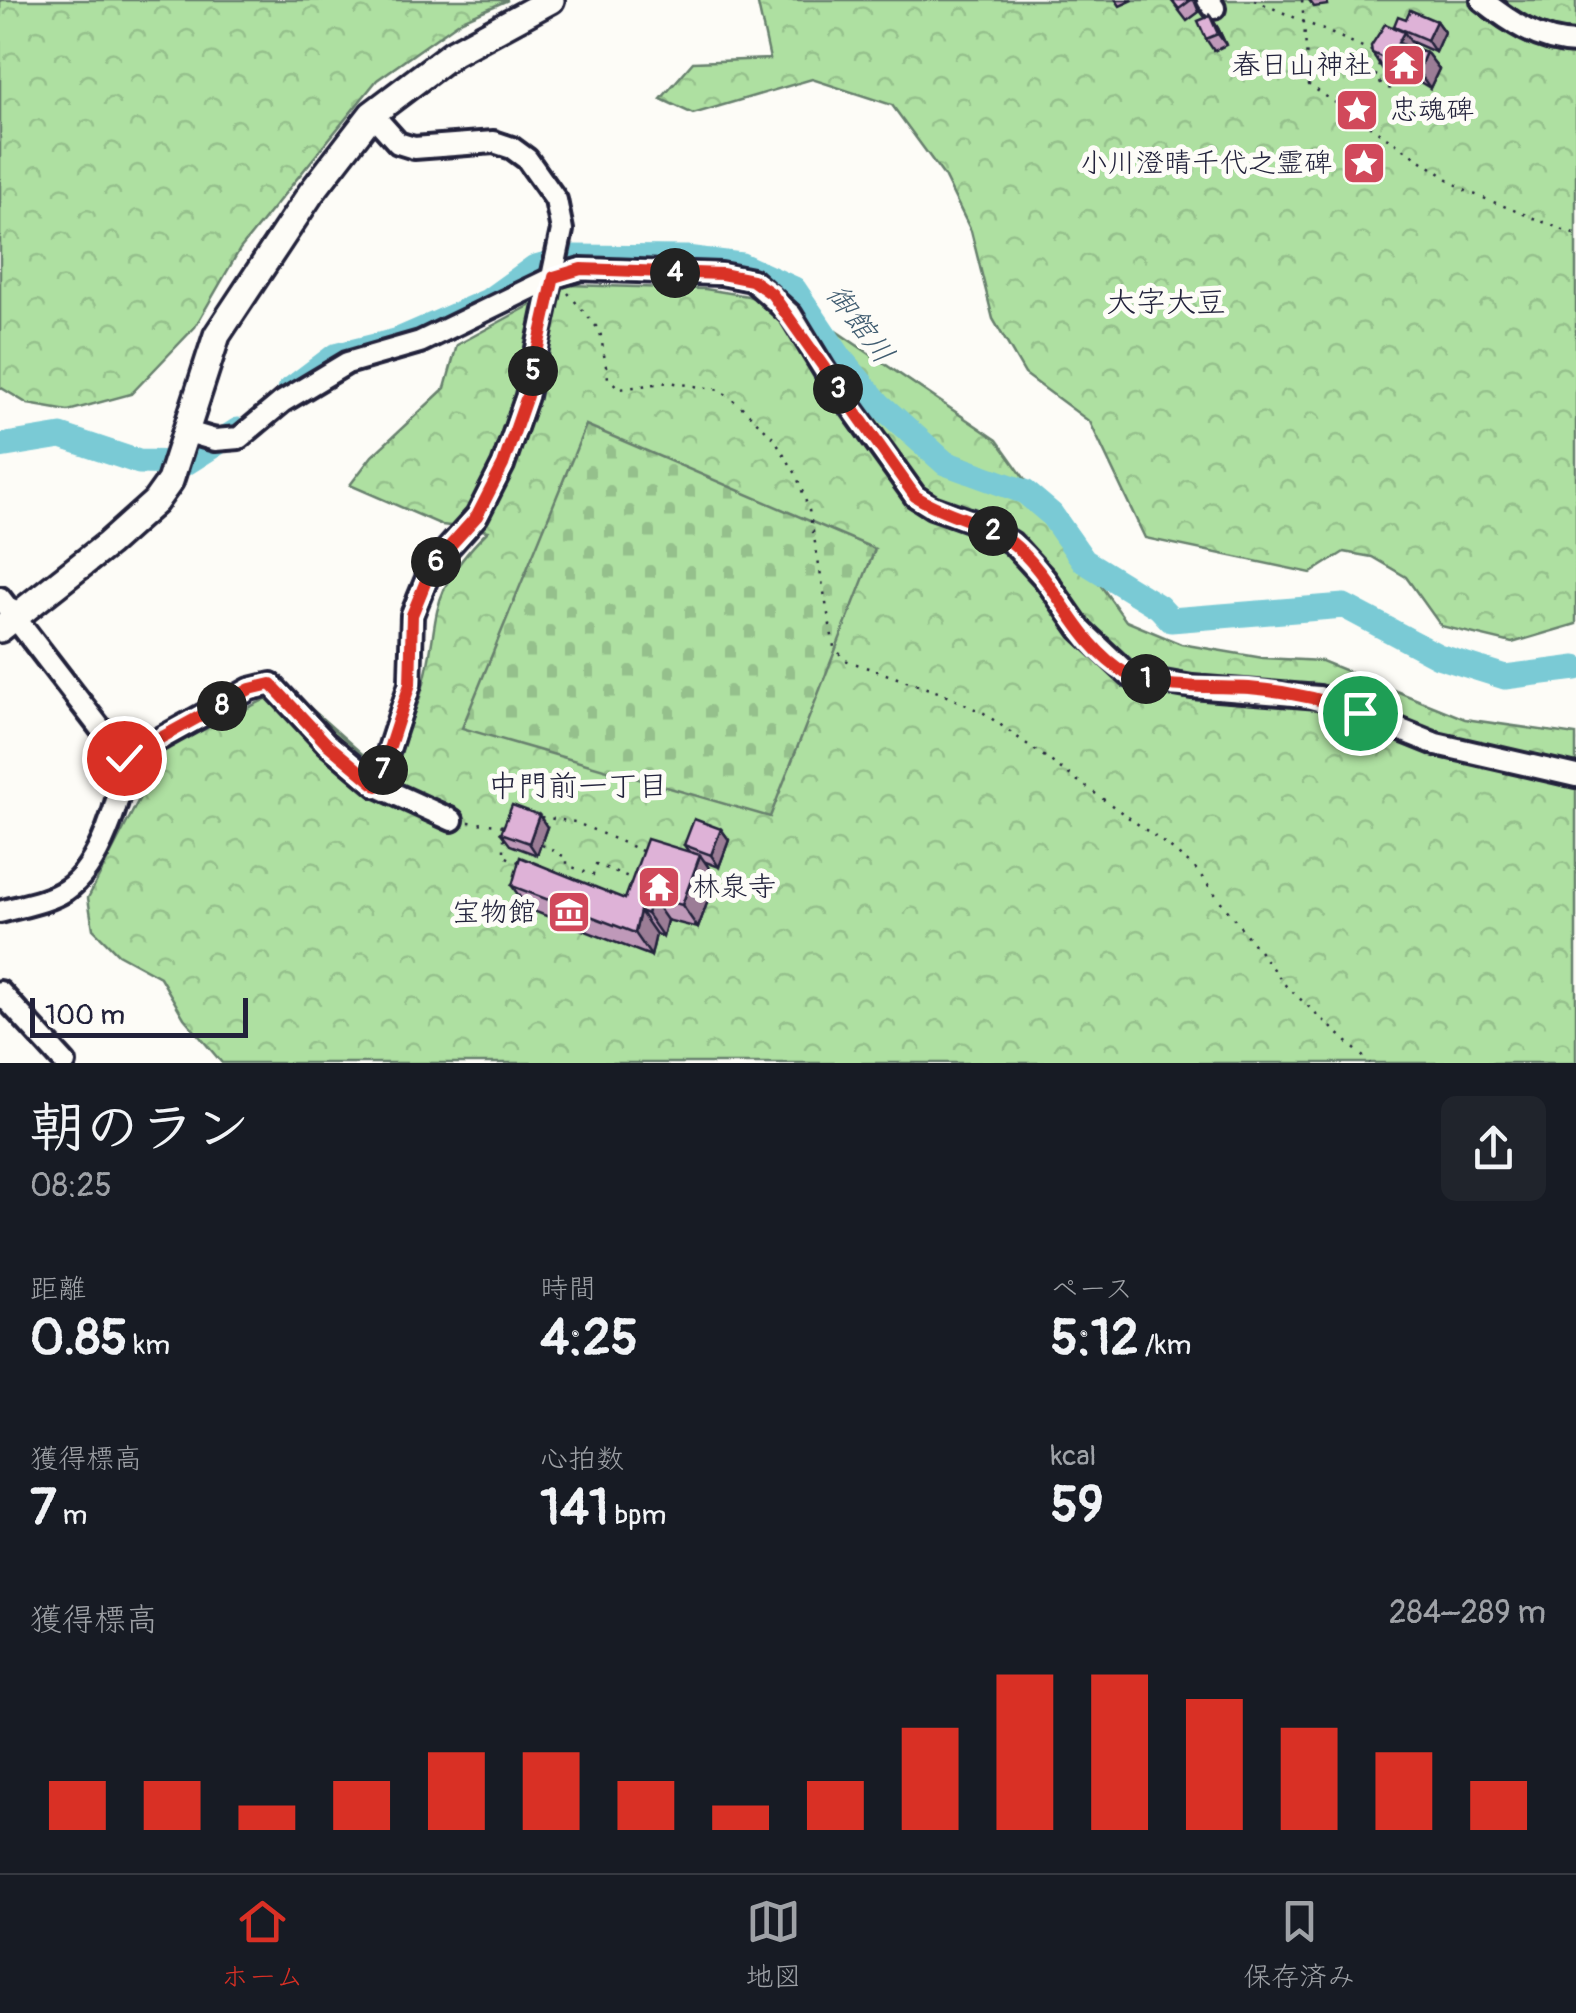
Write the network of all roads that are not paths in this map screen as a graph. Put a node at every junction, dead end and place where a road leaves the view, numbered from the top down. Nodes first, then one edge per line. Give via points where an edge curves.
1 (551, 0) edge
2 (1482, 0) edge
3 (1576, 42) edge
4 (372, 114) junction
5 (554, 277) junction
6 (188, 432) junction
7 (0, 598) edge
8 (8, 624) edge
9 (124, 758) junction
10 (1576, 776) edge
11 (377, 786) junction
12 (452, 820) road end
13 (0, 912) edge
14 (0, 992) edge
15 (65, 1063) edge

1 - 4 main road via 453,53
2 - 3 street via 1523,29
4 - 5 street via 398,143 431,148 494,142 527,159 562,214
4 - 6 main road via 217,335
5 - 6 street via 420,342 346,364 282,402 239,438
5 - 10 street via 581,269 752,280 772,294 915,496 1012,543 1080,630 1130,676 1319,697 1436,744
5 - 11 street via 527,396 503,465 477,516 432,566 412,615 410,684
6 - 8 main road via 154,502
7 - 8 street
8 - 9 street
9 - 11 street via 271,684
9 - 13 street via 122,796 78,881 58,895
11 - 12 street
14 - 15 street

